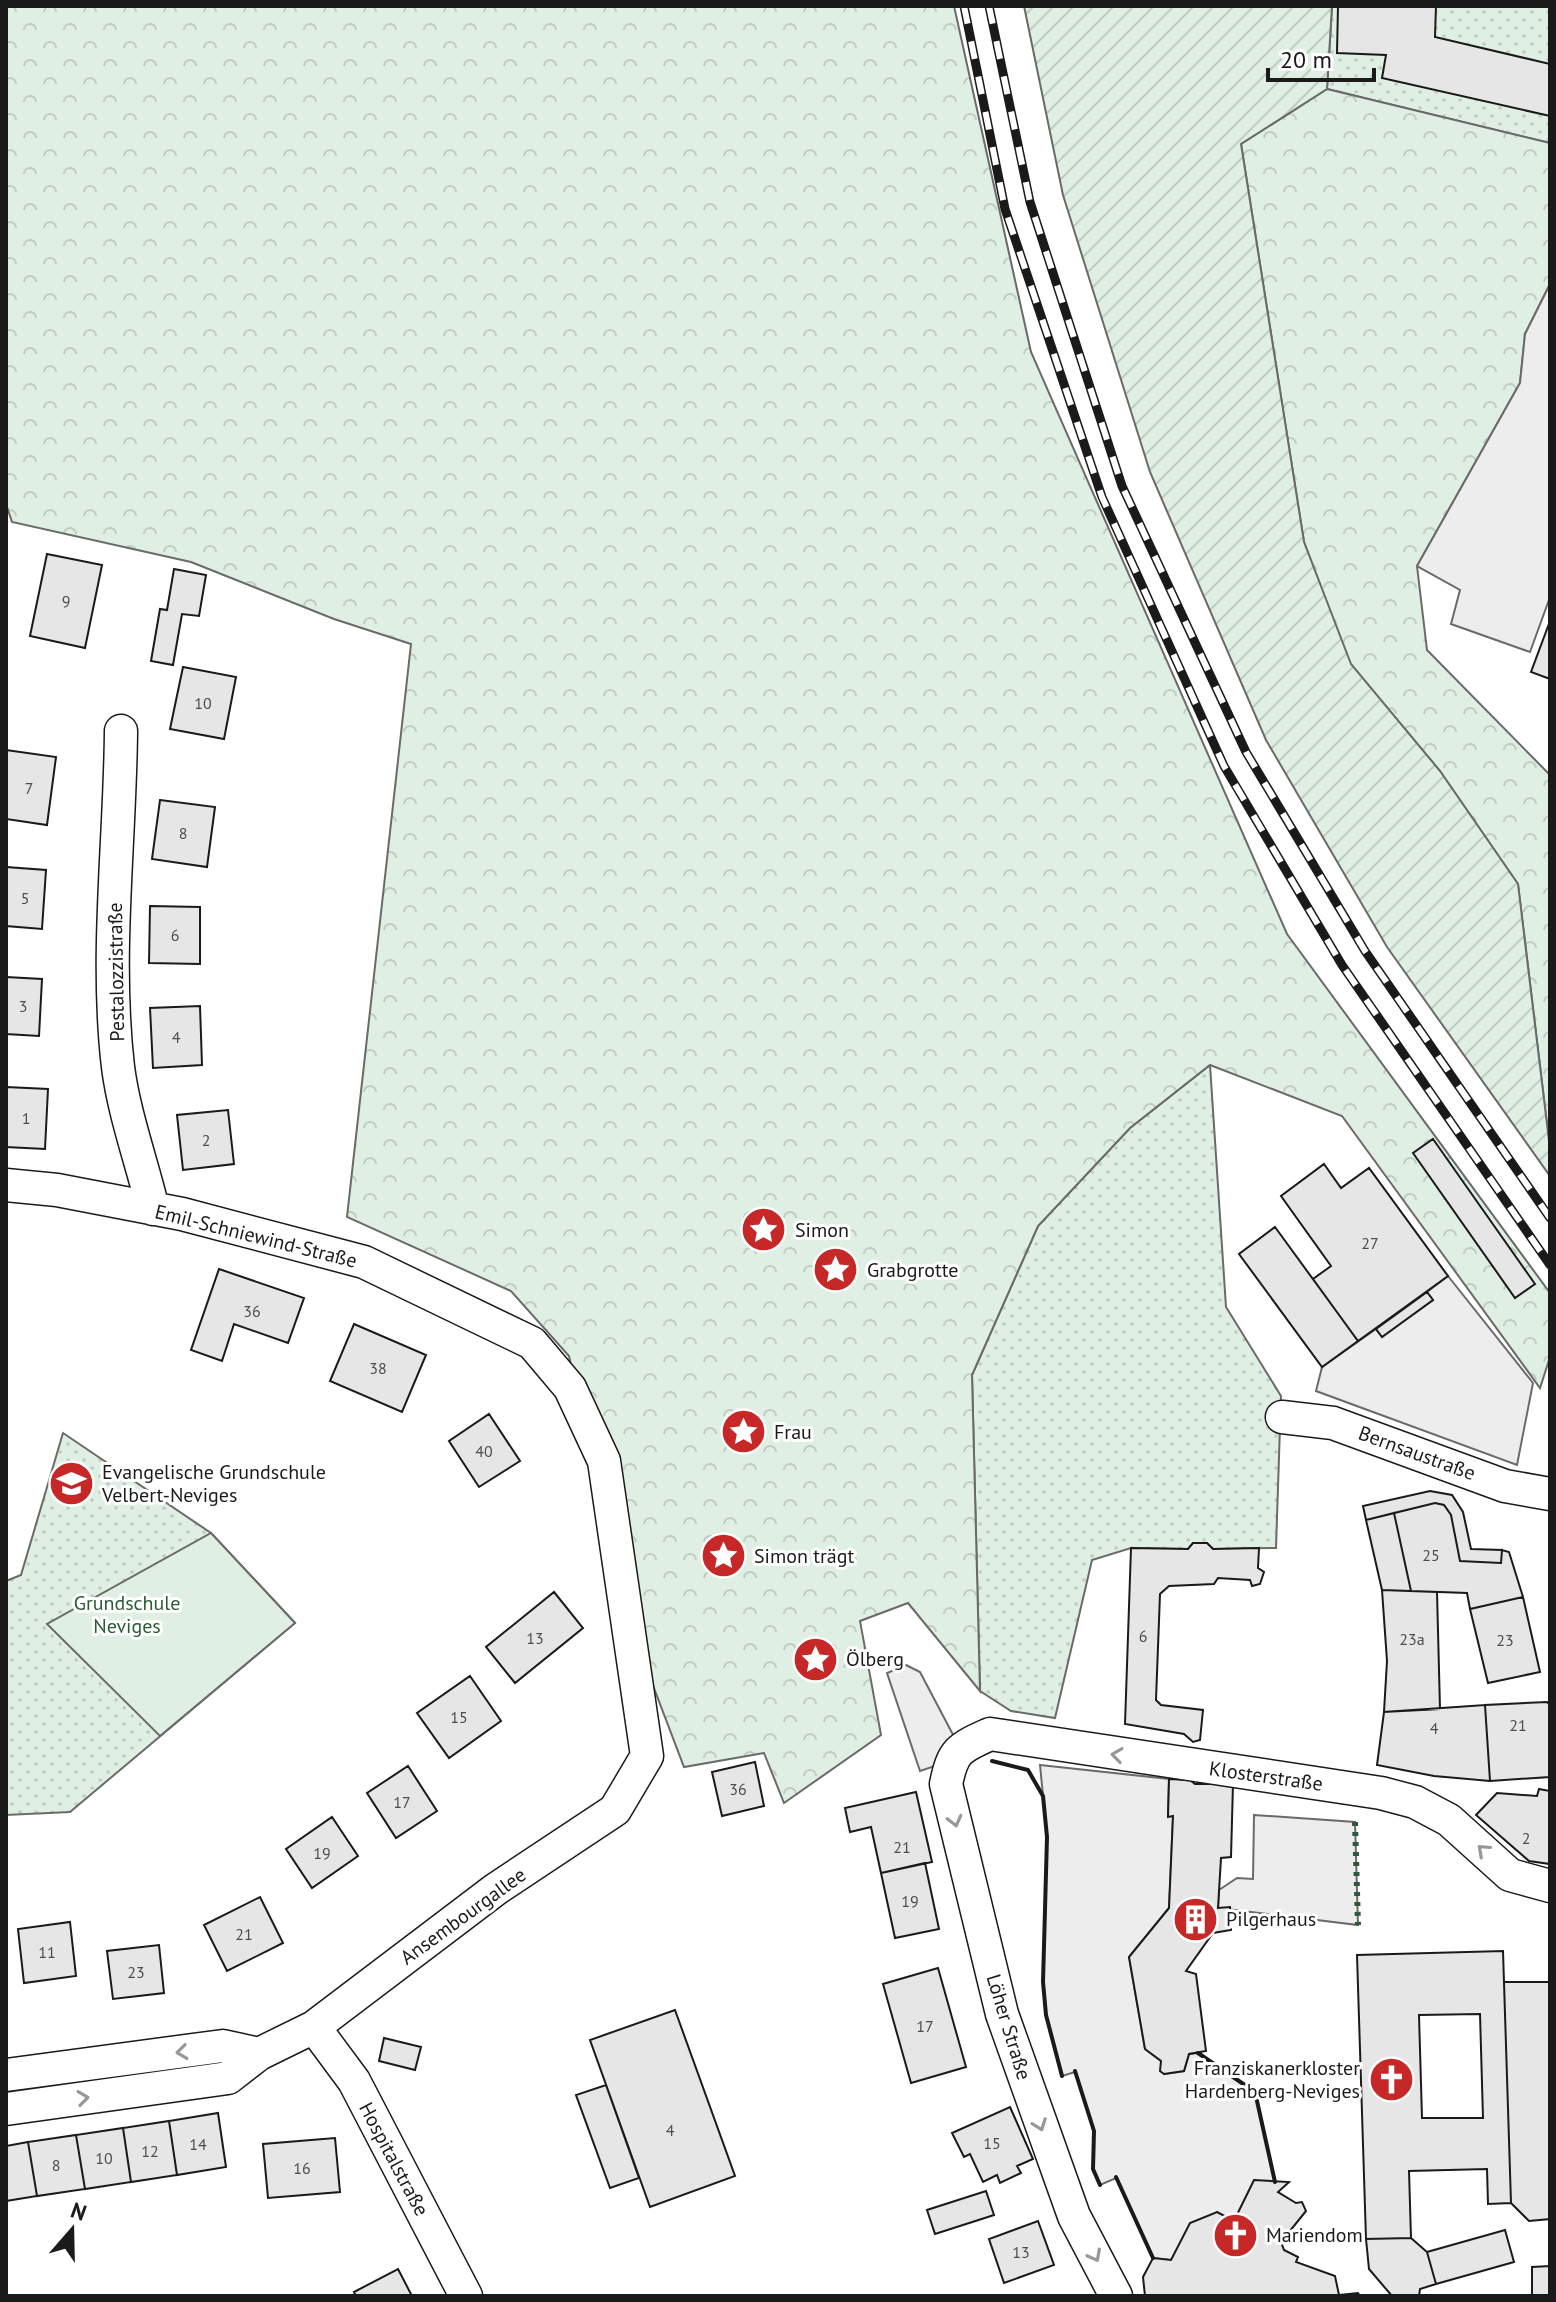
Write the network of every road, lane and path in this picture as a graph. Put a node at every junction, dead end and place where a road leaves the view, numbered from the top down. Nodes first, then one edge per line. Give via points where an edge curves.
1 (121, 731) dead end
2 (6, 1185) edge
3 (153, 1209) junction
4 (1282, 1417) dead end
5 (1550, 1494) edge
6 (960, 1748) joint
7 (647, 1756) joint
8 (1550, 1886) edge
9 (314, 2027) junction
10 (259, 2054) junction
11 (6, 2075) edge
12 (6, 2109) edge
13 (466, 2296) edge
14 (1116, 2296) edge

1 - 3 street, Pestalozzistraße via 112,922 118,1068
2 - 3 street, Emil-Schniewind-Straße
3 - 7 street, Emil-Schniewind-Straße via 364,1262 532,1343 570,1388 604,1461
4 - 5 street, Bernsaustraße via 1333,1423 1505,1486
8 -> 6 street, Klosterstraße via 1510,1875 1449,1820 1415,1802 1381,1793 990,1734
6 -> 14 street, Löher Straße via 950,1761 946,1784 1002,2014 1074,2216
7 - 9 street, Ansembourgallee via 615,1810 496,1889
9 - 10 street, Ansembourgallee
9 - 13 street, Hospitalstraße via 354,2081
10 -> 11 street via 223,2046
12 -> 10 street, Ansembourgallee via 228,2078

